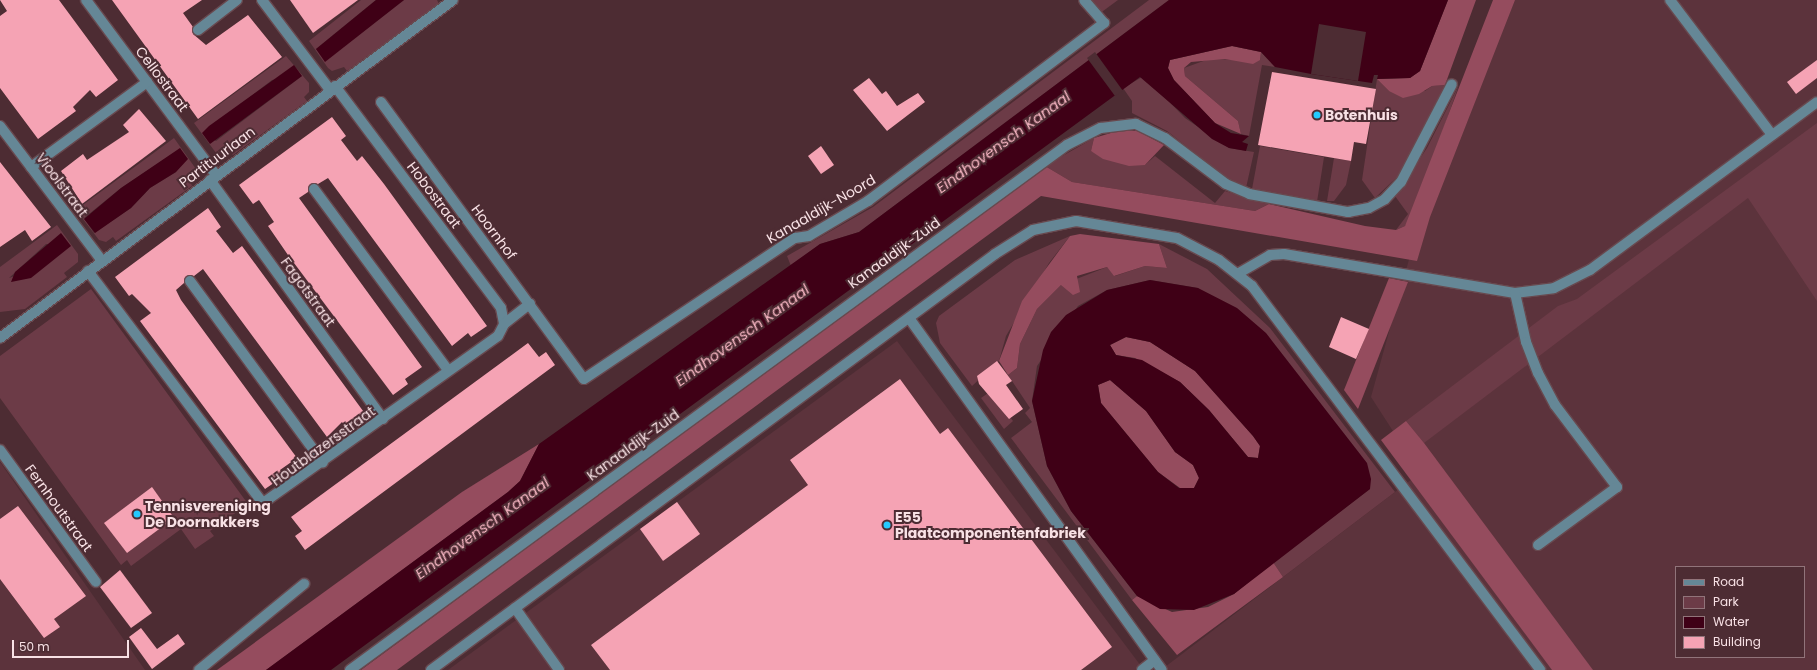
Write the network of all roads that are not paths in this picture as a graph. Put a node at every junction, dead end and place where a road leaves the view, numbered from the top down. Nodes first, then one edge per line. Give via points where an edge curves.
1 (86, 0) edge
2 (237, 0) edge
3 (262, 0) edge
4 (453, 0) edge
5 (1084, 0) edge
6 (1670, 0) edge
7 (198, 30) dead end
8 (148, 82) junction
9 (1452, 84) dead end
10 (332, 88) junction
11 (381, 102) dead end
12 (1817, 102) edge
13 (0, 126) edge
14 (1772, 135) junction
15 (31, 167) junction
16 (213, 178) junction
17 (314, 190) dead end
18 (102, 261) junction
19 (88, 271) junction
20 (1239, 274) junction
21 (190, 281) dead end
22 (1515, 293) junction
23 (530, 304) junction
24 (909, 318) junction
25 (504, 324) junction
26 (0, 338) edge
27 (448, 370) junction
28 (584, 379) joint
29 (383, 419) junction
30 (0, 450) edge
31 (323, 463) junction
32 (1538, 545) dead end
33 (96, 582) dead end
34 (304, 584) dead end
35 (515, 608) junction
36 (1155, 660) junction
37 (199, 670) edge
38 (350, 670) edge
39 (431, 670) edge
40 (559, 670) edge
41 (1142, 670) edge
42 (1162, 670) edge
43 (1540, 670) edge

1 - 8 street, Cellostraat
2 - 7 street
3 - 10 street
4 - 10 street, Partituurlaan
5 - 28 street, Kanaaldijk-Noord via 1104,23 868,201 809,236 795,238
6 - 14 street
8 - 15 street
8 - 16 street, Cellostraat
9 - 38 street, Kanaaldijk-Zuid via 1402,182 1385,199 1369,208 1348,212 1249,194 1226,184 1164,138 1136,124 1101,128 1067,145
10 - 16 street, Partituurlaan
10 - 25 street, Hobostraat via 501,308
11 - 23 street, Hoornhof
12 - 14 street
13 - 15 street, Vioolstraat
14 - 22 street via 1590,270 1554,288
15 - 18 street, Vioolstraat
16 - 18 street, Partituurlaan
16 - 29 street, Fagotstraat
17 - 27 street
18 - 19 street, Partituurlaan
19 - 26 street, Partituurlaan
19 - 31 street, Houtblazersstraat via 255,496 263,503 274,499
20 - 22 street via 1270,255 1284,254
20 - 24 street via 1177,238 1076,221 1050,225 1020,237
20 - 43 street via 1272,311
21 - 31 street
22 - 32 street via 1526,342 1538,373 1556,405 1617,487
23 - 25 street, Houtblazersstraat
23 - 28 street, Hoornhof
24 - 35 street
24 - 36 street
25 - 27 street, Houtblazersstraat via 498,336
27 - 29 street, Houtblazersstraat
29 - 31 street, Houtblazersstraat
30 - 33 street, Fernhoutstraat
34 - 37 street
35 - 39 street
35 - 40 street
36 - 41 street
36 - 42 street

